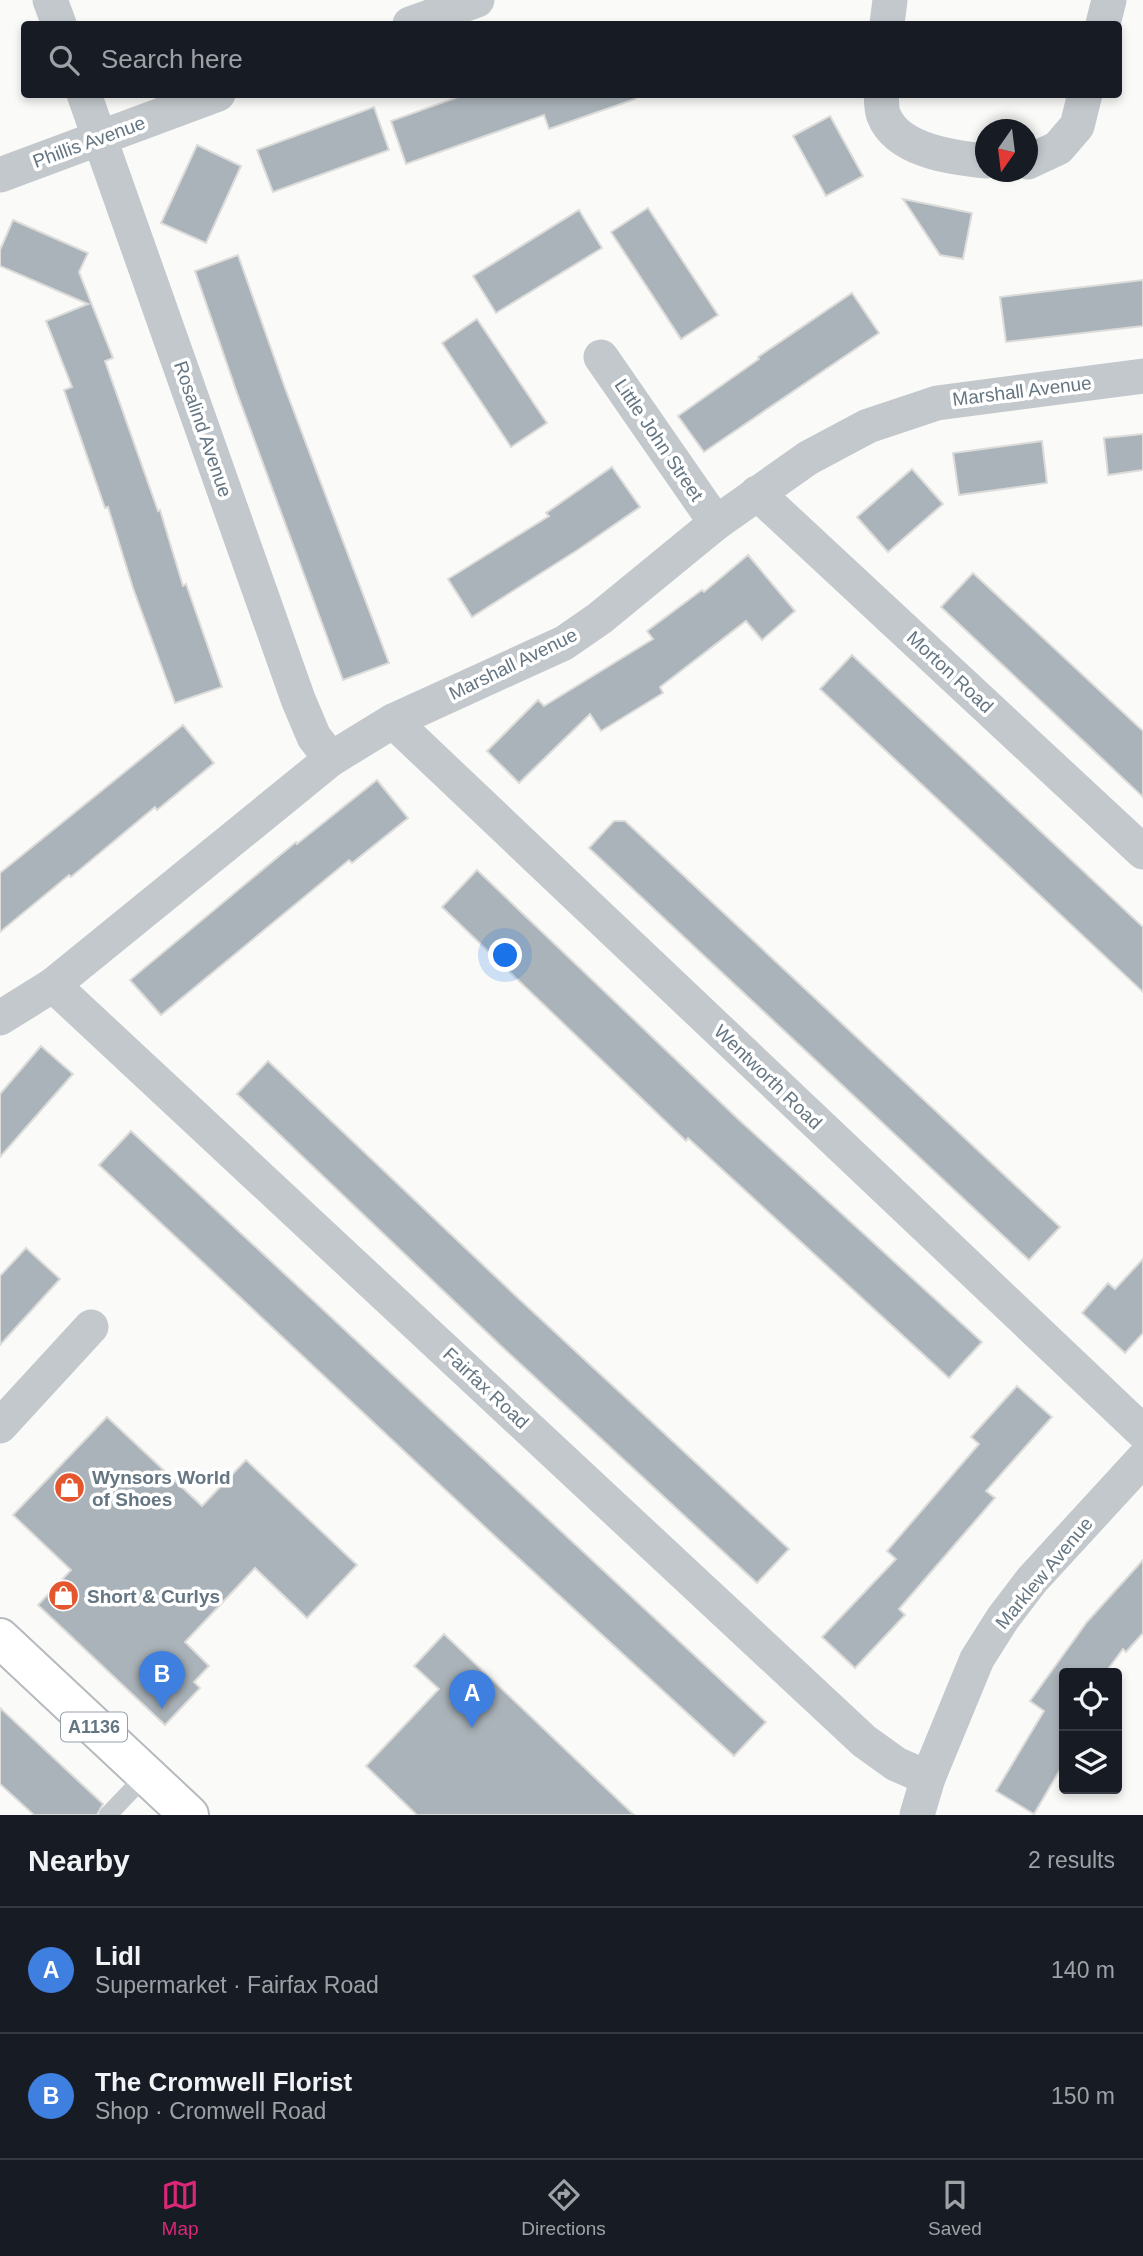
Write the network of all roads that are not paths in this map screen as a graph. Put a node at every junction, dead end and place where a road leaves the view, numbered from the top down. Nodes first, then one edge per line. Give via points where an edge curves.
1 (50, 0) edge
2 (477, 0) edge
3 (891, 0) edge
4 (1109, 0) edge
5 (57, 21) edge
6 (418, 21) edge
7 (888, 21) edge
8 (1104, 21) edge
9 (85, 98) edge
10 (207, 98) edge
11 (882, 98) edge
12 (1084, 98) edge
13 (99, 138) junction
14 (1038, 157) edge
15 (975, 159) edge
16 (0, 175) edge
17 (601, 357) dead end
18 (1143, 376) edge
19 (757, 493) junction
20 (716, 523) junction
21 (393, 721) junction
22 (331, 759) junction
23 (1143, 852) edge
24 (53, 985) junction
25 (3, 1009) edge
26 (91, 1327) dead end
27 (0, 1426) edge
28 (1143, 1432) edge
29 (1143, 1459) edge
30 (0, 1638) edge
31 (146, 1775) junction
32 (928, 1778) junction
33 (108, 1815) edge
34 (189, 1815) edge
35 (917, 1815) edge

1 - 5 street
2 - 6 street
3 - 7 street
4 - 8 street
9 - 13 street, Rosalind Avenue
10 - 13 street, Phillis Avenue
11 - 15 street via 884,116 901,139 932,152
12 - 14 street via 1077,126 1058,148
13 - 16 street, Phillis Avenue
13 - 22 street, Rosalind Avenue via 298,699 314,737
17 - 20 street, Little John Street
18 - 19 street, Marshall Avenue via 937,402 868,426 808,458
19 - 20 street, Marshall Avenue
19 - 23 street, Morton Road
20 - 21 street, Marshall Avenue via 564,643
21 - 22 street, Marshall Avenue
21 - 28 street, Wentworth Road
22 - 24 street, Marshall Avenue
24 - 25 street, Marshall Avenue
24 - 32 street, Fairfax Road via 864,1741 895,1764
26 - 27 street
29 - 32 street, Marklew Avenue via 1003,1618 977,1659
30 - 31 main road, A1136
31 - 33 lane
31 - 34 main road, A1136
32 - 35 street, Marklew Avenue

